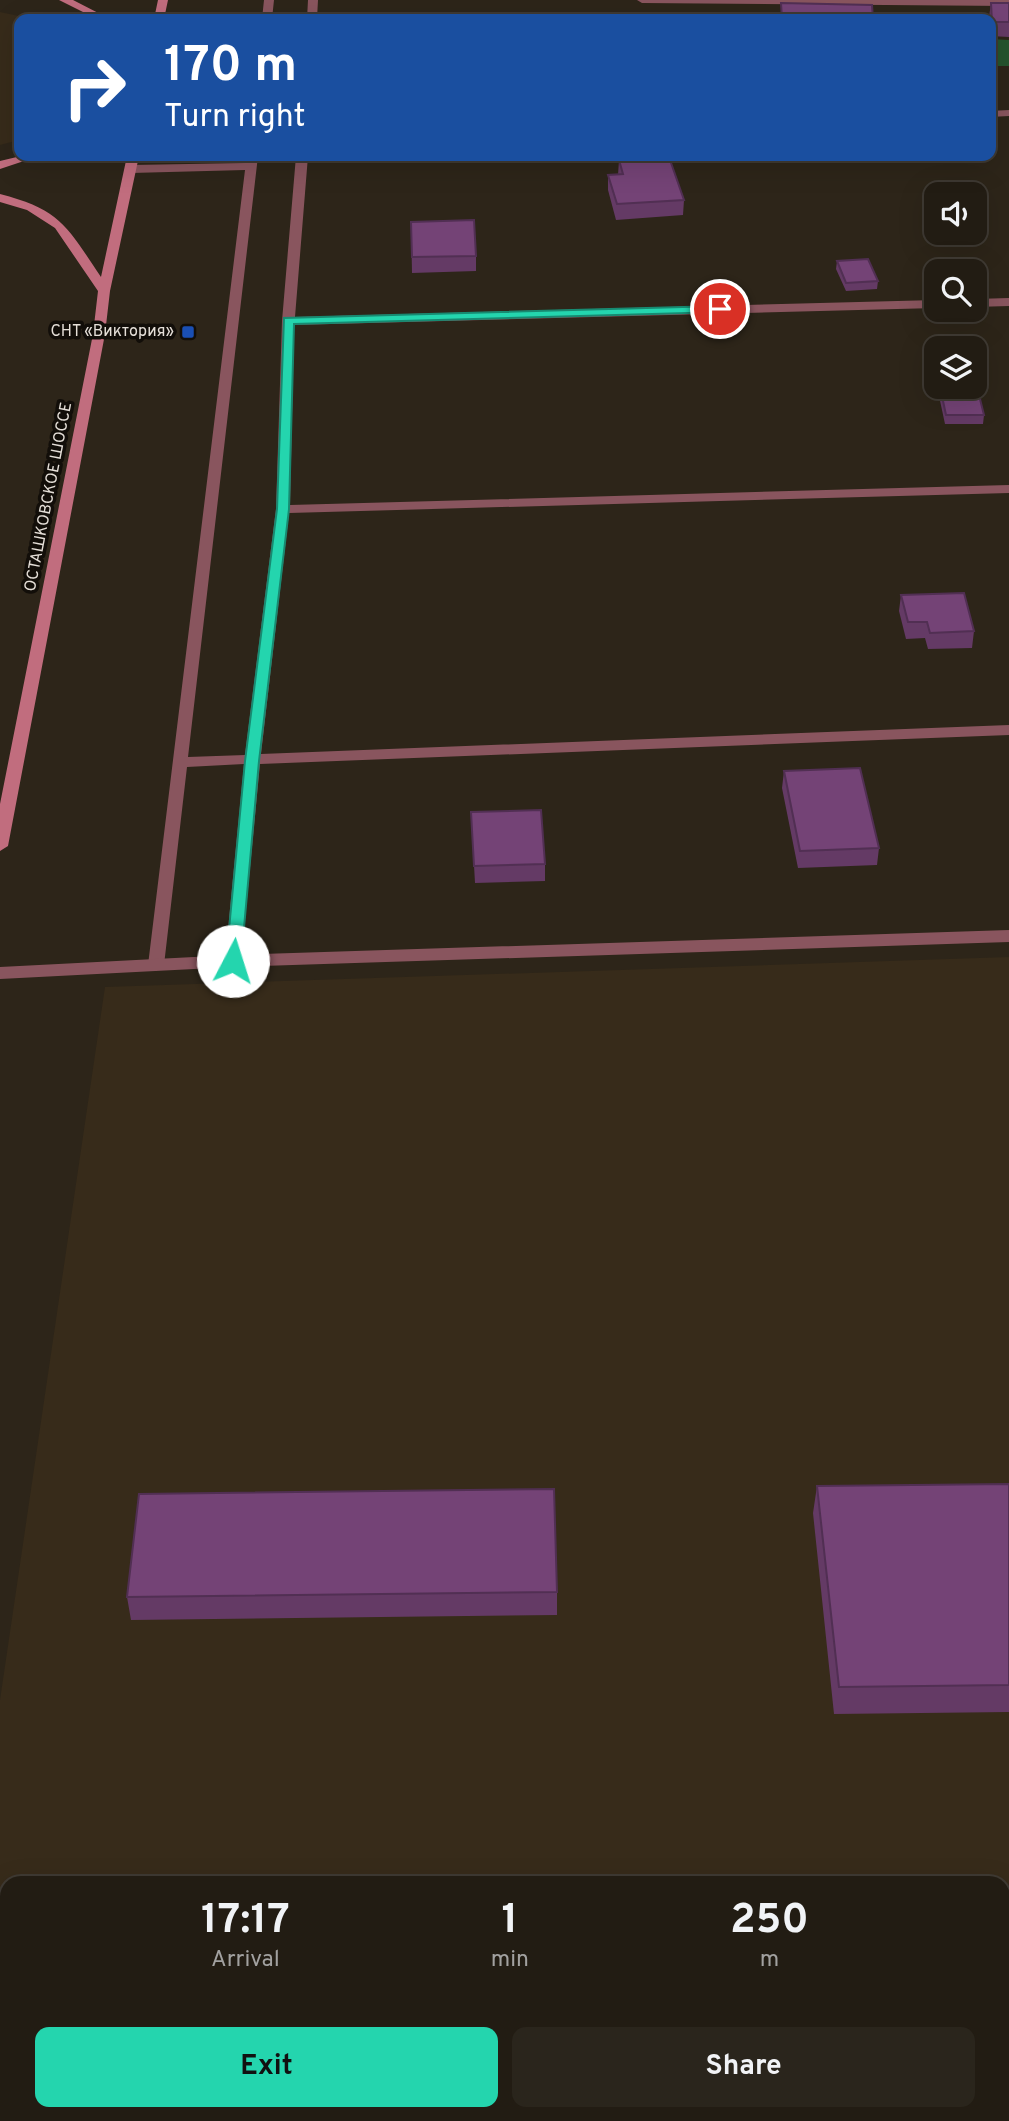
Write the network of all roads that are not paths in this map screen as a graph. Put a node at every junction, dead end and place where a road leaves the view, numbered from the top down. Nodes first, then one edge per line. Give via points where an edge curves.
1 (64, 0) edge
2 (642, 0) edge
3 (1009, 3) edge
4 (94, 14) edge
5 (252, 161) edge
6 (302, 161) edge
7 (132, 162) edge
8 (0, 198) edge
9 (104, 291) junction
10 (1009, 302) edge
11 (987, 303) edge
12 (924, 304) edge
13 (288, 321) junction
14 (1009, 489) edge
15 (283, 509) junction
16 (1009, 730) edge
17 (252, 761) junction
18 (180, 762) junction
19 (0, 846) edge
20 (1009, 936) edge
21 (233, 961) junction
22 (156, 965) junction
23 (0, 973) edge

1 - 4 main road
2 - 3 street
5 - 7 street
5 - 18 street
6 - 13 street
7 - 9 main road, ОСТАШКОВСКОЕ ШОССЕ
8 - 9 main road via 31,207 59,225
9 - 19 main road, ОСТАШКОВСКОЕ ШОССЕ
10 - 11 street
12 - 13 street
13 - 15 street
14 - 15 street
15 - 17 street
16 - 17 street
17 - 18 street
17 - 21 street
18 - 22 street
20 - 21 street
21 - 22 street
22 - 23 street

